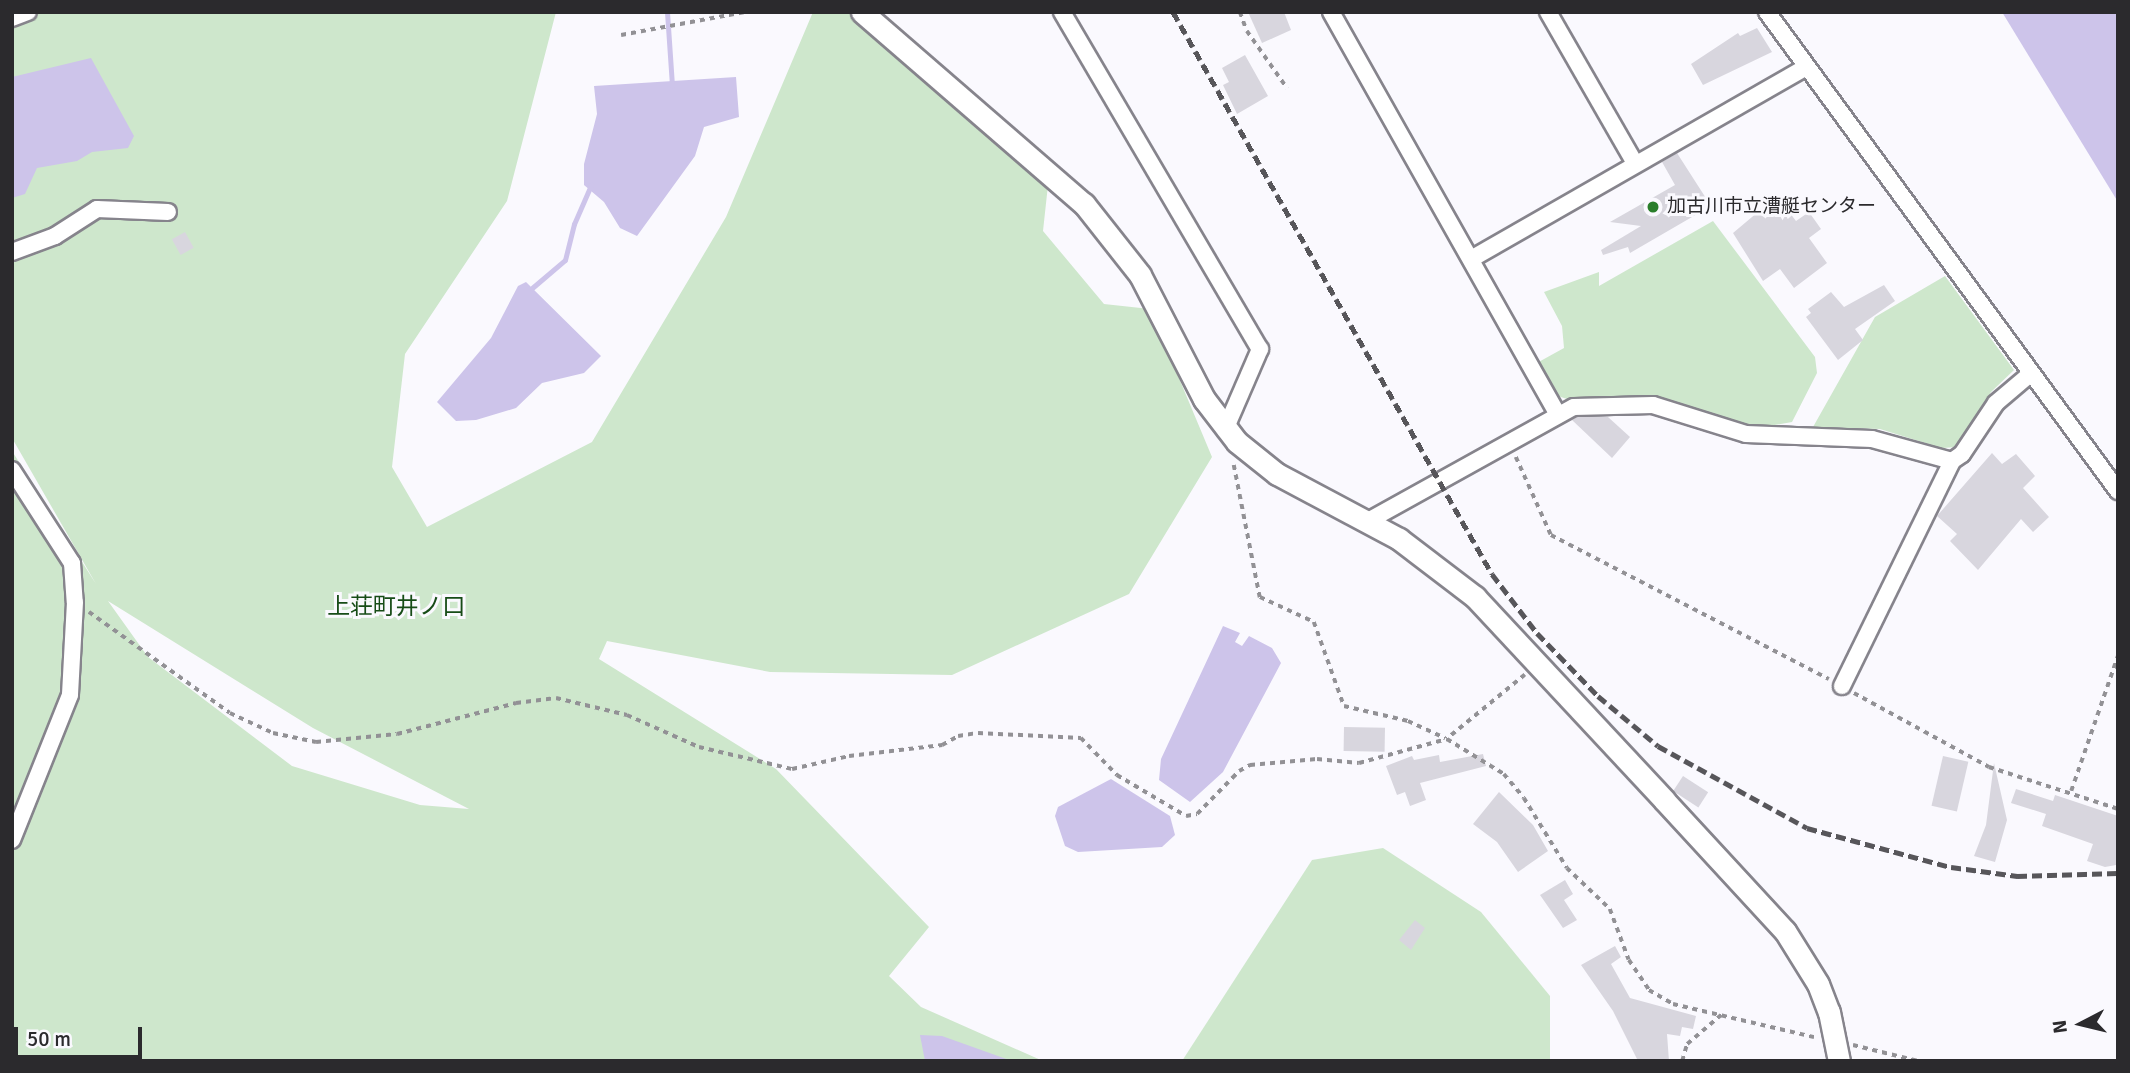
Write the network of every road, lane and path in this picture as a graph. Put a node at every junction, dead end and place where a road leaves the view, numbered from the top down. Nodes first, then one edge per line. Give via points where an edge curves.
1 (27, 12) edge
2 (745, 12) edge
3 (862, 12) edge
4 (1062, 12) edge
5 (1240, 12) edge
6 (1331, 12) edge
7 (1548, 12) edge
8 (1767, 12) edge
9 (12, 18) edge
10 (621, 35) dead end
11 (1806, 67) junction
12 (1287, 88) dead end
13 (1635, 163) junction
14 (168, 212) dead end
15 (12, 252) edge
16 (1471, 259) junction
17 (2029, 375) junction
18 (1557, 413) junction
19 (1231, 436) junction
20 (1510, 443) junction
21 (1952, 461) junction
22 (12, 470) edge
23 (2118, 491) edge
24 (1368, 522) junction
25 (75, 602) junction
26 (2118, 655) edge
27 (1538, 664) junction
28 (1842, 686) junction
29 (1447, 739) junction
30 (2071, 791) junction
31 (2118, 809) edge
32 (12, 840) edge
33 (1721, 1016) junction
34 (1838, 1051) edge
35 (1682, 1061) edge
36 (1918, 1061) edge

1 - 9 street
2 - 10 path
3 - 19 street via 1084,204 1140,275
4 - 19 street via 1260,349
5 - 12 path via 1247,31
6 - 16 street
7 - 13 street
8 - 11 street
11 - 13 street
11 - 17 street
13 - 16 street
14 - 15 street via 97,209 55,236
16 - 18 street
17 - 21 street via 1996,402 1962,454
17 - 23 street
18 - 20 street
18 - 21 street via 1574,407 1653,405 1746,434 1872,439
19 - 24 street via 1277,474
19 - 29 path via 1260,597 1314,622 1344,706 1408,721
20 - 24 street
20 - 28 path via 1552,535
21 - 28 street
22 - 25 street via 72,563
24 - 27 street via 1475,597
25 - 29 path via 230,713 273,733 316,742 397,734 516,703 556,698 627,715 699,747 792,769 849,756 942,746 958,736 978,733 1081,738 1117,775 1186,816 1196,814 1238,771 1250,765 1317,759 1359,762
25 - 32 street via 70,695
26 - 30 path
27 - 29 path
27 - 34 street via 1785,931 1818,984
28 - 30 path via 1989,767
29 - 33 path via 1504,774 1517,790 1567,868 1610,909 1629,960 1649,990 1673,1004
30 - 31 path
33 - 34 path
33 - 35 path via 1687,1044
34 - 36 path

